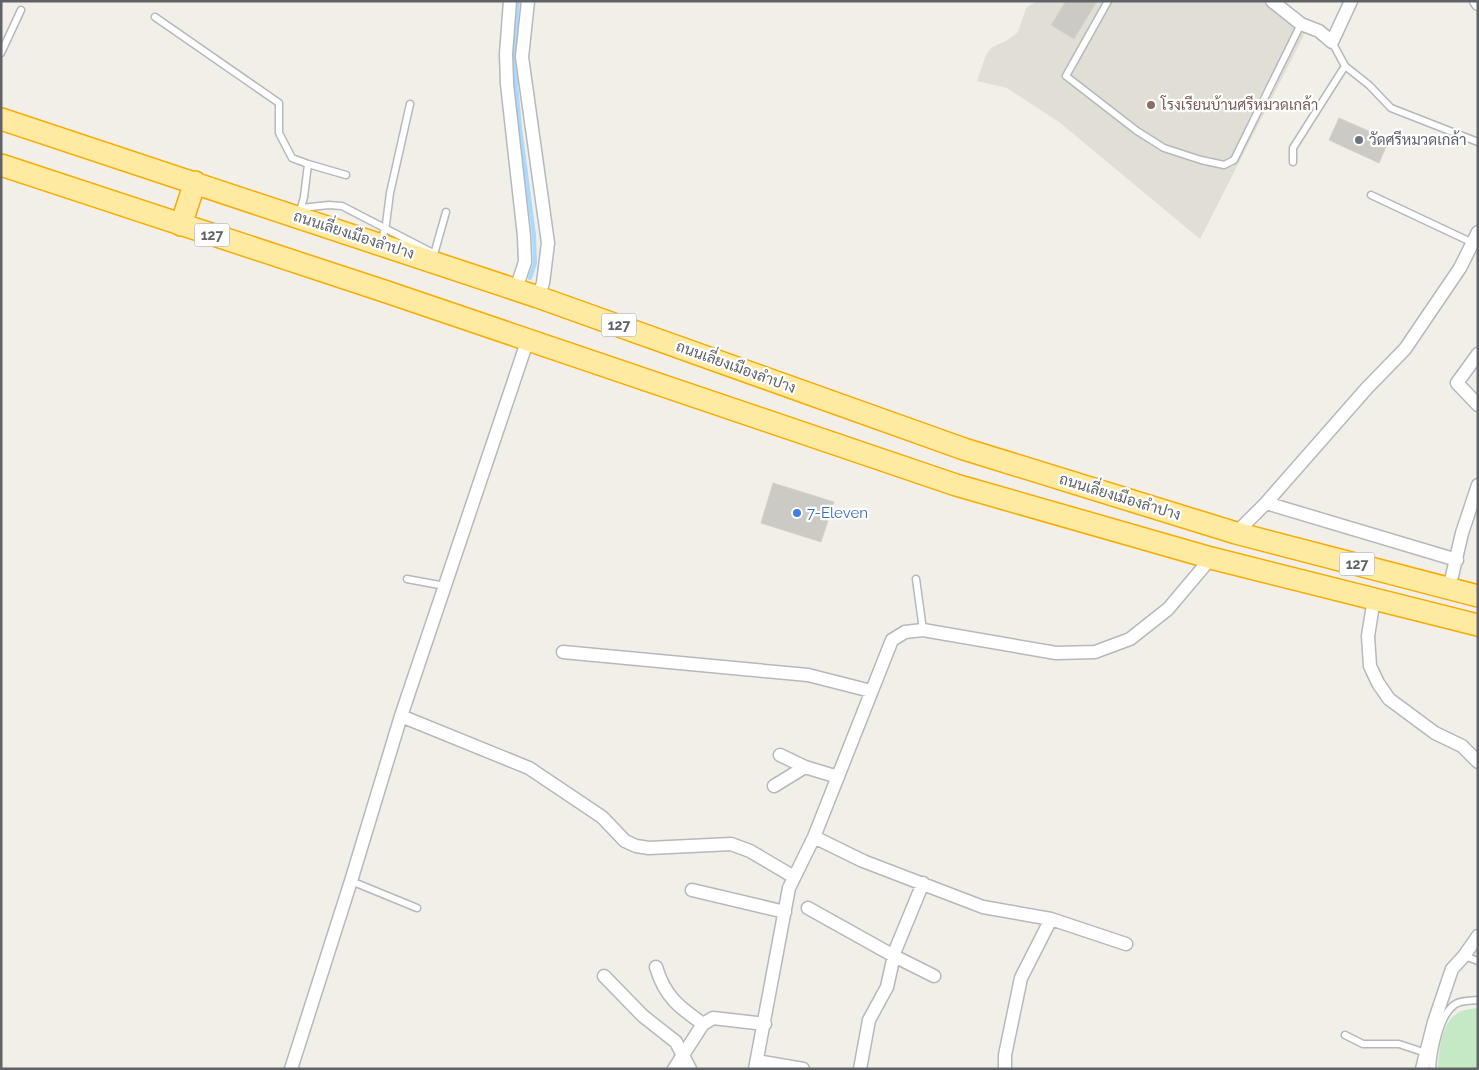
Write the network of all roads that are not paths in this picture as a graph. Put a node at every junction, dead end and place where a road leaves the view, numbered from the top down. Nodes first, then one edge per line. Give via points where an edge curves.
1 (510, 1) edge
2 (528, 1) edge
3 (1108, 1) edge
4 (1272, 1) edge
5 (1351, 1) edge
6 (21, 10) dead end
7 (154, 17) dead end
8 (1301, 24) junction
9 (1332, 42) junction
10 (1, 53) edge
11 (506, 54) junction
12 (522, 57) junction
13 (1345, 66) junction
14 (410, 104) dead end
15 (1, 119) edge
16 (533, 139) junction
17 (513, 141) junction
18 (1478, 142) edge
19 (1293, 162) dead end
20 (308, 164) junction
21 (1, 165) edge
22 (346, 175) dead end
23 (195, 182) junction
24 (1371, 195) dead end
25 (300, 212) junction
26 (446, 212) dead end
27 (181, 225) junction
28 (383, 236) junction
29 (1476, 241) edge
30 (433, 257) junction
31 (516, 289) junction
32 (538, 296) junction
33 (528, 339) junction
34 (1478, 354) edge
35 (1478, 405) edge
36 (1478, 485) edge
37 (1266, 503) junction
38 (1236, 532) junction
39 (1211, 558) junction
40 (1457, 560) junction
41 (407, 579) dead end
42 (916, 579) dead end
43 (439, 585) junction
44 (1449, 589) junction
45 (1478, 596) edge
46 (1374, 599) junction
47 (1477, 621) edge
48 (923, 630) junction
49 (563, 652) dead end
50 (871, 691) junction
51 (401, 716) junction
52 (780, 755) dead end
53 (1478, 762) edge
54 (805, 767) junction
55 (838, 776) junction
56 (774, 786) dead end
57 (814, 837) junction
58 (794, 877) junction
59 (351, 881) junction
60 (923, 883) junction
61 (692, 890) dead end
62 (417, 908) dead end
63 (808, 908) dead end
64 (786, 912) junction
65 (1051, 919) junction
66 (1478, 936) edge
67 (1126, 944) dead end
68 (894, 956) junction
69 (1464, 956) junction
70 (1478, 961) edge
71 (656, 967) dead end
72 (604, 976) dead end
73 (934, 976) dead end
74 (1478, 1000) edge
75 (703, 1024) junction
76 (765, 1024) junction
77 (1345, 1035) dead end
78 (1426, 1053) junction
79 (684, 1055) junction
80 (756, 1065) edge
81 (291, 1069) edge
82 (674, 1069) edge
83 (690, 1069) edge
84 (803, 1069) edge
85 (860, 1069) edge
86 (1005, 1069) edge
87 (1422, 1069) edge
88 (1432, 1069) edge

1 - 11 street
2 - 12 street
3 - 8 lane via 1066,76 1164,148 1224,165 1234,160
4 - 8 street
5 - 9 street
6 - 10 lane
7 - 20 lane via 279,103 279,133 292,158
8 - 9 street
9 - 13 lane
11 - 12 street
11 - 17 street
12 - 16 street
13 - 18 lane via 1391,108
13 - 19 lane via 1293,148
14 - 28 lane
15 - 23 highway, ถนนเลี่ยงเมืองลำปาง / 127
16 - 17 street
16 - 32 street via 548,243 544,283
17 - 31 street via 525,262
20 - 22 lane
20 - 25 lane
21 - 27 highway, 127
23 - 25 highway, ถนนเลี่ยงเมืองลำปาง / 127
23 - 27 highway
24 - 29 lane
25 - 28 highway, ถนนเลี่ยงเมืองลำปาง / 127
26 - 30 lane
27 - 33 highway, 127
28 - 30 highway, ถนนเลี่ยงเมืองลำปาง / 127
29 - 37 street via 1405,349
30 - 31 highway, ถนนเลี่ยงเมืองลำปาง / 127
31 - 32 highway, ถนนเลี่ยงเมืองลำปาง / 127
32 - 38 highway, ถนนเลี่ยงเมืองลำปาง / 127 via 964,449
33 - 39 highway, 127 via 956,484
33 - 43 street
34 - 35 street via 1457,383
36 - 40 street
37 - 38 street
37 - 40 street
38 - 44 highway, ถนนเลี่ยงเมืองลำปาง / 127
39 - 46 highway, 127
39 - 48 street via 1168,609 1130,639 1095,652 1056,653
40 - 44 street
41 - 43 lane
42 - 48 lane
43 - 51 street
44 - 45 highway, ถนนเลี่ยงเมืองลำปาง / 127
46 - 47 highway, 127
46 - 53 street via 1368,636 1370,666 1378,683 1389,699 1435,733 1462,746
48 - 50 street via 905,632 892,640
49 - 50 street via 808,675
50 - 55 street
51 - 58 street via 529,768 602,817 625,841 636,846 731,844 750,851
51 - 59 street
52 - 54 street
54 - 55 street
54 - 56 street
55 - 57 street
57 - 58 street
57 - 60 street via 863,861
58 - 64 street
59 - 62 lane
59 - 81 street
60 - 65 street via 984,907
60 - 68 street
61 - 64 street
63 - 68 street
64 - 76 street
65 - 67 street
65 - 86 street via 1021,978
66 - 69 street
68 - 73 street
68 - 85 street via 887,987 869,1020
69 - 70 lane
69 - 78 street via 1452,969
71 - 75 street via 661,983 678,1007
72 - 79 street via 643,1016 676,1042
74 - 88 lane via 1454,1005 1444,1019 1434,1046
75 - 76 street via 713,1018
75 - 79 street
76 - 80 street
77 - 78 lane via 1363,1044 1400,1044
78 - 87 street
79 - 82 street
79 - 83 street
80 - 84 street

